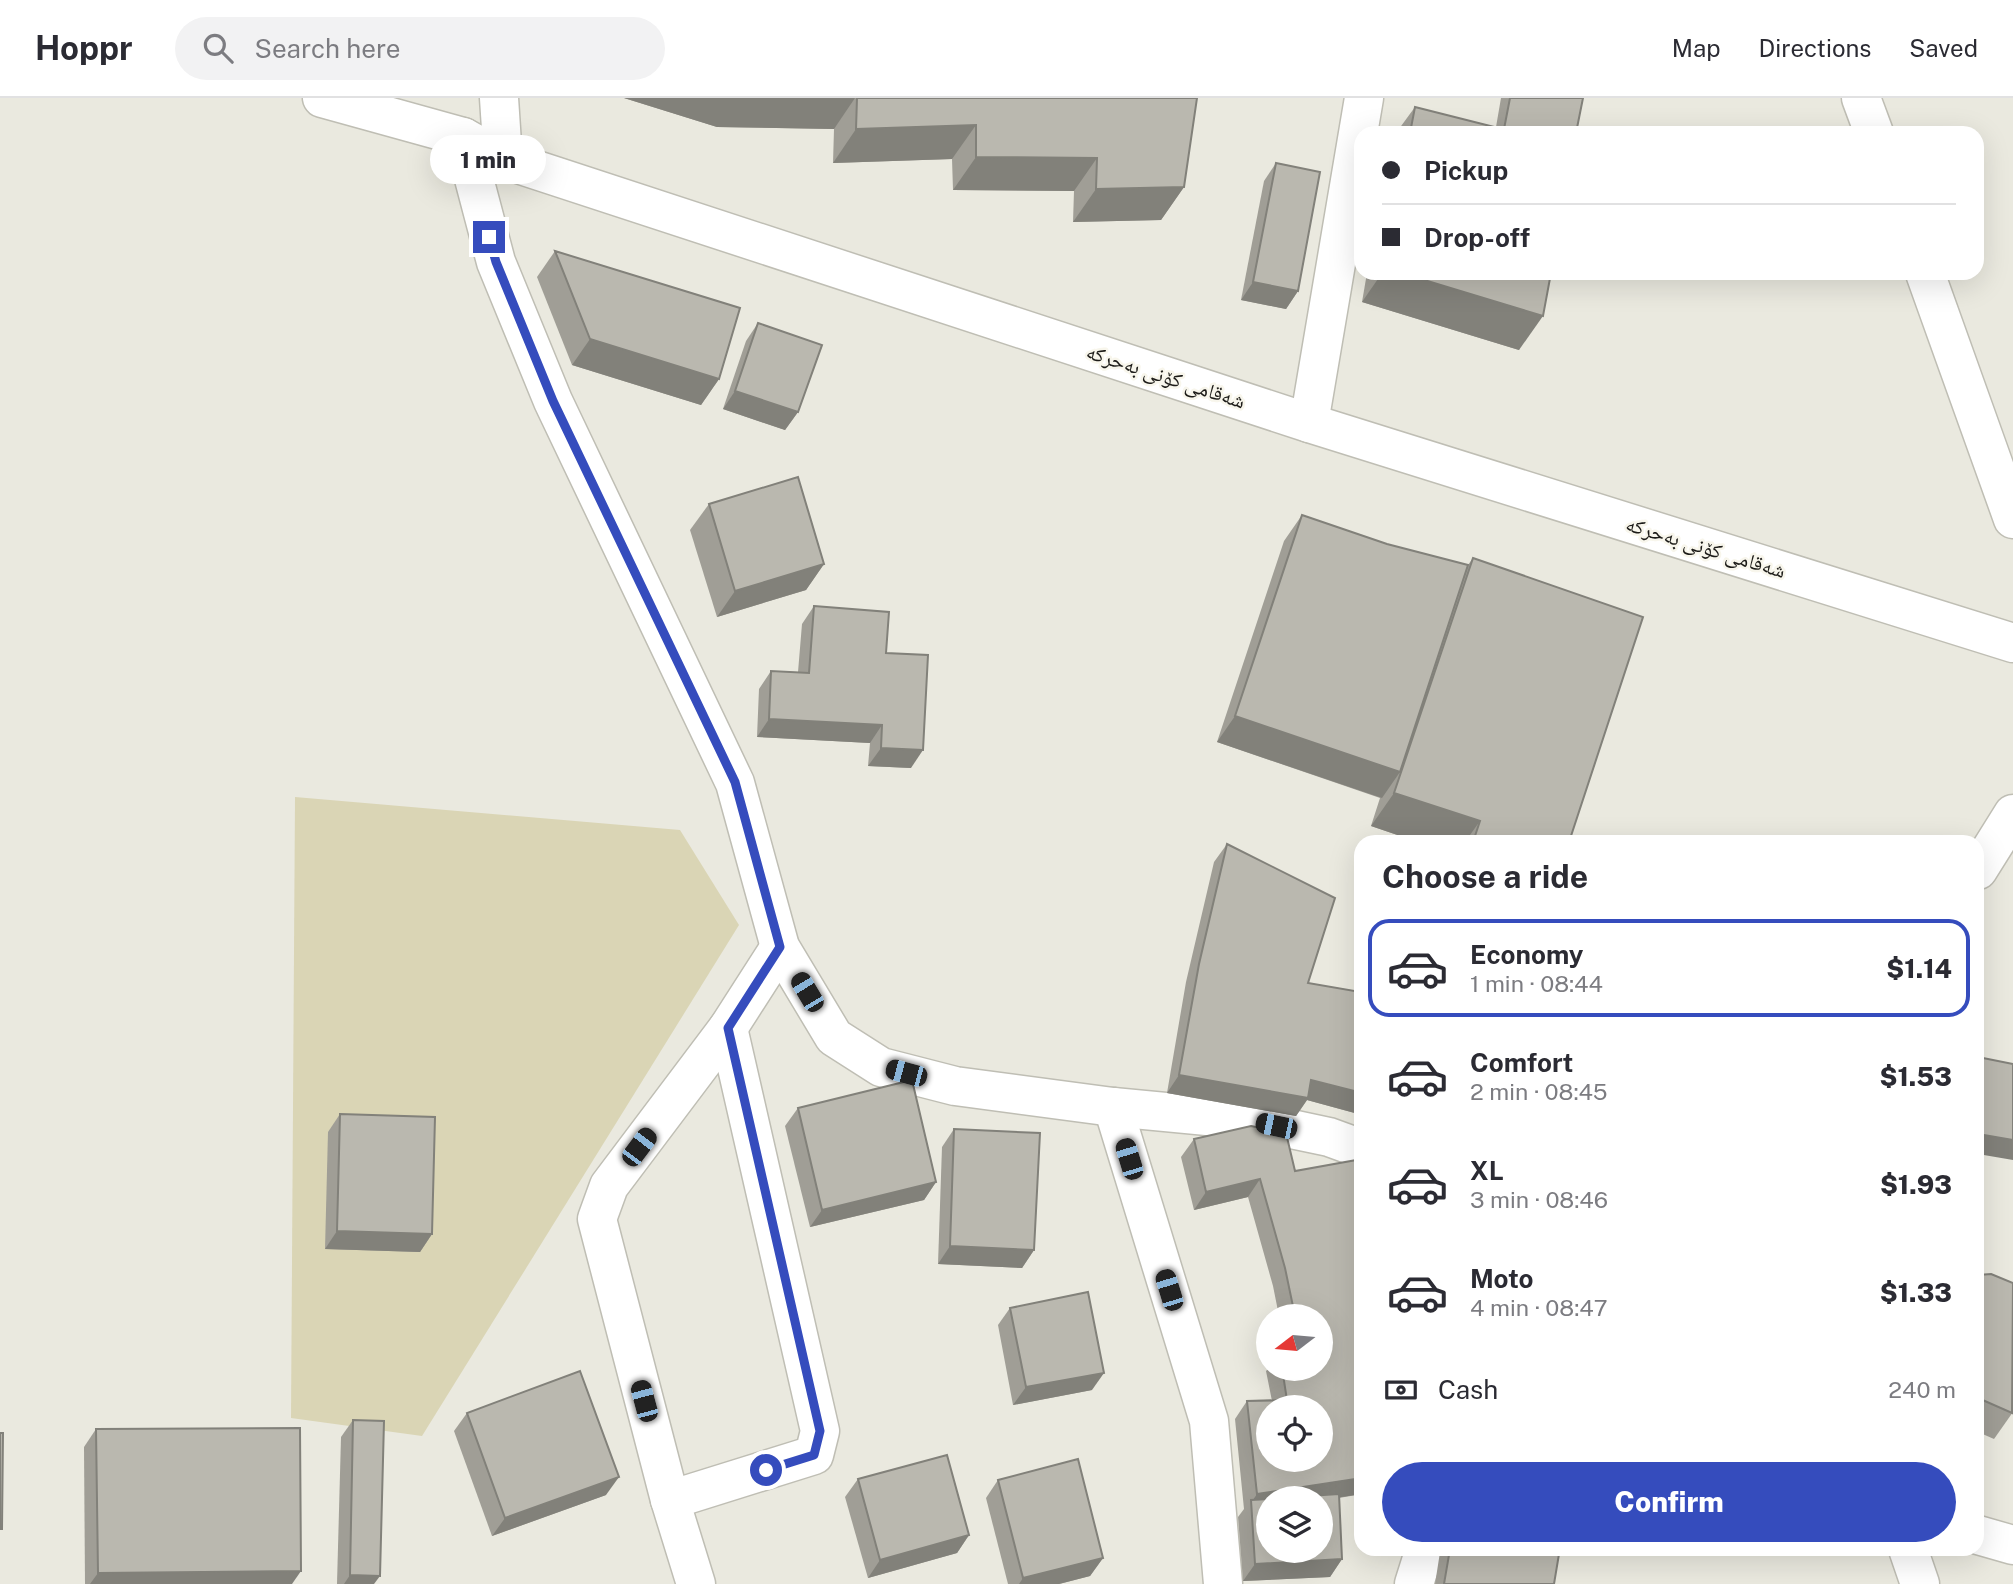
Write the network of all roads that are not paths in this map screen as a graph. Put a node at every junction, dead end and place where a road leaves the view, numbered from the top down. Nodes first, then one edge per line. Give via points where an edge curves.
1 (323, 98) edge
2 (499, 98) edge
3 (1364, 98) edge
4 (1861, 98) edge
5 (1359, 126) edge
6 (1871, 126) edge
7 (463, 137) junction
8 (1354, 158) edge
9 (503, 159) junction
10 (1928, 280) edge
11 (1310, 422) junction
12 (2013, 519) edge
13 (2013, 643) edge
14 (2013, 814) edge
15 (1984, 860) edge
16 (780, 947) junction
17 (728, 1028) junction
18 (1113, 1107) junction
19 (1354, 1146) edge
20 (670, 1500) junction
21 (1984, 1537) edge
22 (2013, 1545) edge
23 (1423, 1556) edge
24 (1910, 1556) edge
25 (696, 1584) edge
26 (1223, 1584) edge
27 (1414, 1584) edge
28 (1920, 1584) edge

1 - 7 street, شەقامی کۆنی بەحرکە
2 - 9 street
3 - 5 street
4 - 6 street
7 - 9 street, شەقامی کۆنی بەحرکە
7 - 16 street via 496,262 553,401 735,782
8 - 11 street
9 - 11 street, شەقامی کۆنی بەحرکە
10 - 12 street
11 - 13 street, شەقامی کۆنی بەحرکە
14 - 15 street
16 - 17 street
16 - 18 street via 834,1037 881,1067 955,1086
17 - 20 street via 609,1186 597,1219
17 - 20 street via 820,1431 814,1455
18 - 19 street via 1250,1120
18 - 26 street via 1209,1421
20 - 25 street
21 - 22 street
23 - 27 street
24 - 28 street

